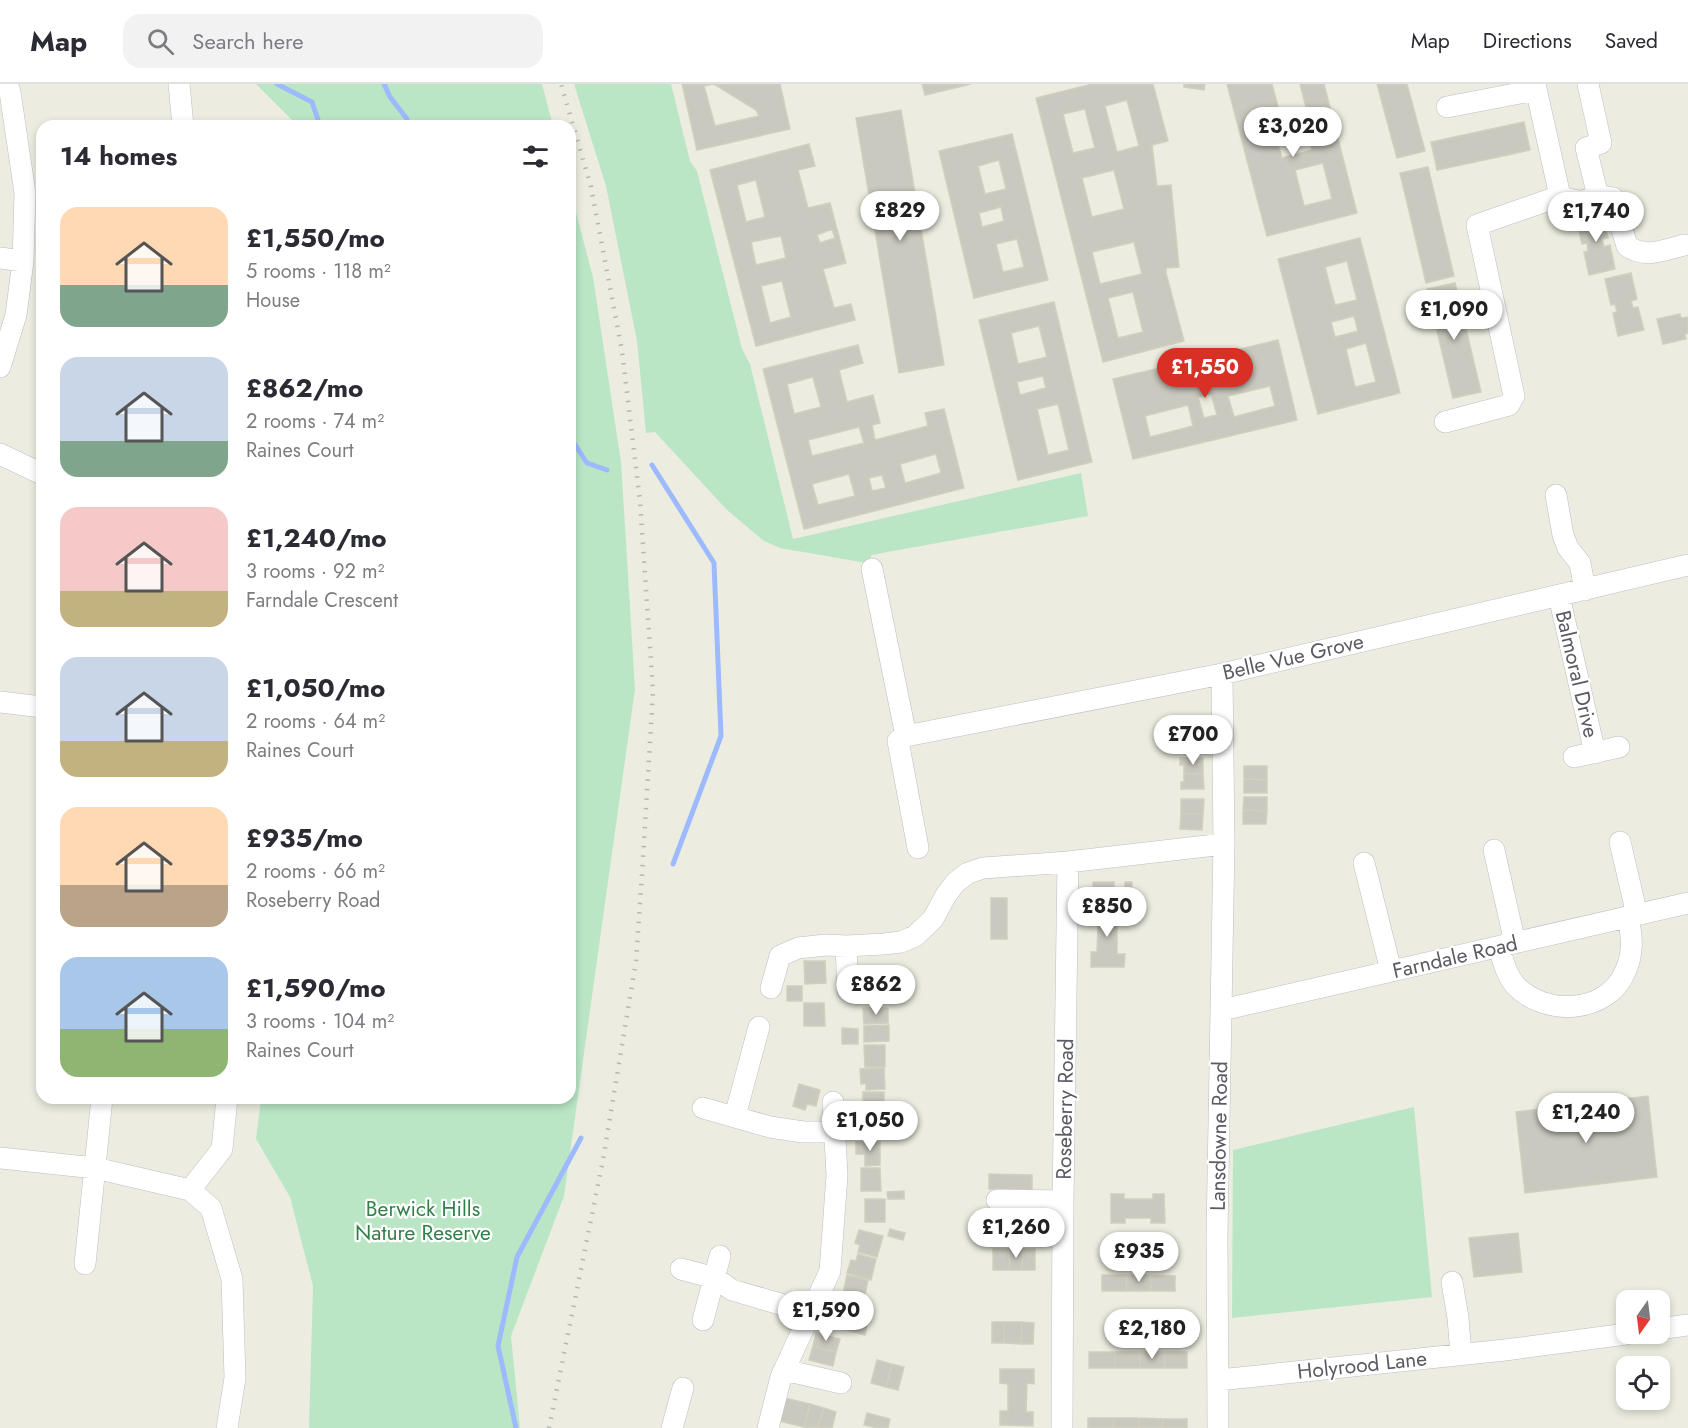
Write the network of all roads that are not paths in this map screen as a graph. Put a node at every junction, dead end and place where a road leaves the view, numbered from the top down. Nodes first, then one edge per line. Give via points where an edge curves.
1 (7, 84) edge
2 (178, 84) edge
3 (1588, 84) edge
4 (1536, 87) edge
5 (1447, 107) dead end
6 (182, 120) edge
7 (34, 193) edge
8 (1560, 196) junction
9 (1598, 196) junction
10 (1684, 245) dead end
11 (0, 258) edge
12 (23, 261) junction
13 (0, 367) edge
14 (1444, 422) dead end
15 (0, 454) edge
16 (36, 471) edge
17 (1556, 495) dead end
18 (1688, 565) edge
19 (872, 569) dead end
20 (1585, 590) junction
21 (1559, 596) junction
22 (1222, 674) junction
23 (0, 702) edge
24 (36, 706) edge
25 (902, 739) junction
26 (1619, 747) dead end
27 (1595, 753) junction
28 (1574, 757) dead end
29 (1620, 842) dead end
30 (1224, 844) junction
31 (918, 848) dead end
32 (1494, 850) dead end
33 (1068, 862) junction
34 (1364, 864) dead end
35 (1688, 903) edge
36 (1633, 916) junction
37 (1507, 945) junction
38 (846, 946) junction
39 (1390, 972) junction
40 (771, 988) dead end
41 (848, 991) dead end
42 (1222, 1010) junction
43 (759, 1027) dead end
44 (832, 1102) dead end
45 (101, 1104) edge
46 (226, 1104) edge
47 (703, 1108) dead end
48 (735, 1116) junction
49 (834, 1132) junction
50 (0, 1158) edge
51 (95, 1168) junction
52 (190, 1190) junction
53 (997, 1200) dead end
54 (1063, 1201) junction
55 (720, 1256) dead end
56 (85, 1264) dead end
57 (681, 1269) dead end
58 (715, 1278) junction
59 (1452, 1282) dead end
60 (811, 1313) junction
61 (703, 1320) dead end
62 (1688, 1325) edge
63 (1670, 1327) edge
64 (1616, 1335) edge
65 (1461, 1354) junction
66 (784, 1370) junction
67 (1219, 1380) junction
68 (841, 1383) dead end
69 (683, 1388) dead end
70 (674, 1420) edge
71 (227, 1428) edge
72 (768, 1428) edge
73 (1062, 1428) edge
74 (1218, 1428) edge

1 - 7 street
2 - 6 street
3 - 9 street via 1601,143 1587,148
4 - 5 street
4 - 8 street
7 - 12 street
8 - 9 street via 1575,202
8 - 14 street via 1477,225 1515,396 1509,405
9 - 10 street via 1613,198 1627,246 1634,251 1648,254
11 - 12 street
12 - 13 street via 16,315
15 - 16 street
17 - 20 street via 1563,535 1580,562
18 - 20 street, Belle Vue Grove
19 - 25 street
20 - 21 street, Belle Vue Grove
21 - 22 street, Belle Vue Grove
21 - 27 street, Balmoral Drive
22 - 25 street, Belle Vue Grove
22 - 30 street, Lansdowne Road
23 - 24 street
25 - 31 street
26 - 27 street, Balmoral Drive
27 - 28 street, Balmoral Drive
29 - 36 street
30 - 33 street
30 - 42 street, Lansdowne Road
32 - 37 street
33 - 38 street via 983,868 968,873 946,895 933,920 915,936 901,942
33 - 54 street, Roseberry Road
34 - 39 street
35 - 36 street, Farndale Road
36 - 37 street, Farndale Road
36 - 37 street via 1632,949 1626,971 1610,991 1587,1004 1551,1006 1526,994 1508,975
37 - 39 street, Farndale Road
38 - 40 street via 798,948 780,956
38 - 41 street
39 - 42 street, Farndale Road
42 - 67 street, Lansdowne Road via 1217,1234
43 - 48 street
44 - 49 street
45 - 51 street
46 - 52 street via 222,1149
47 - 48 street
48 - 49 street via 770,1127
49 - 60 street via 837,1175 830,1271
50 - 51 street
51 - 52 street
51 - 56 street
52 - 71 street via 210,1208 232,1279 235,1378
53 - 54 street
54 - 73 street, Roseberry Road
55 - 58 street
57 - 58 street
58 - 60 street via 732,1290
58 - 61 street
59 - 65 street
60 - 66 street
62 - 63 street
64 - 65 street, Holyrood Lane
65 - 67 street, Holyrood Lane
66 - 68 street
66 - 72 street
67 - 74 street, Lansdowne Road
69 - 70 street

